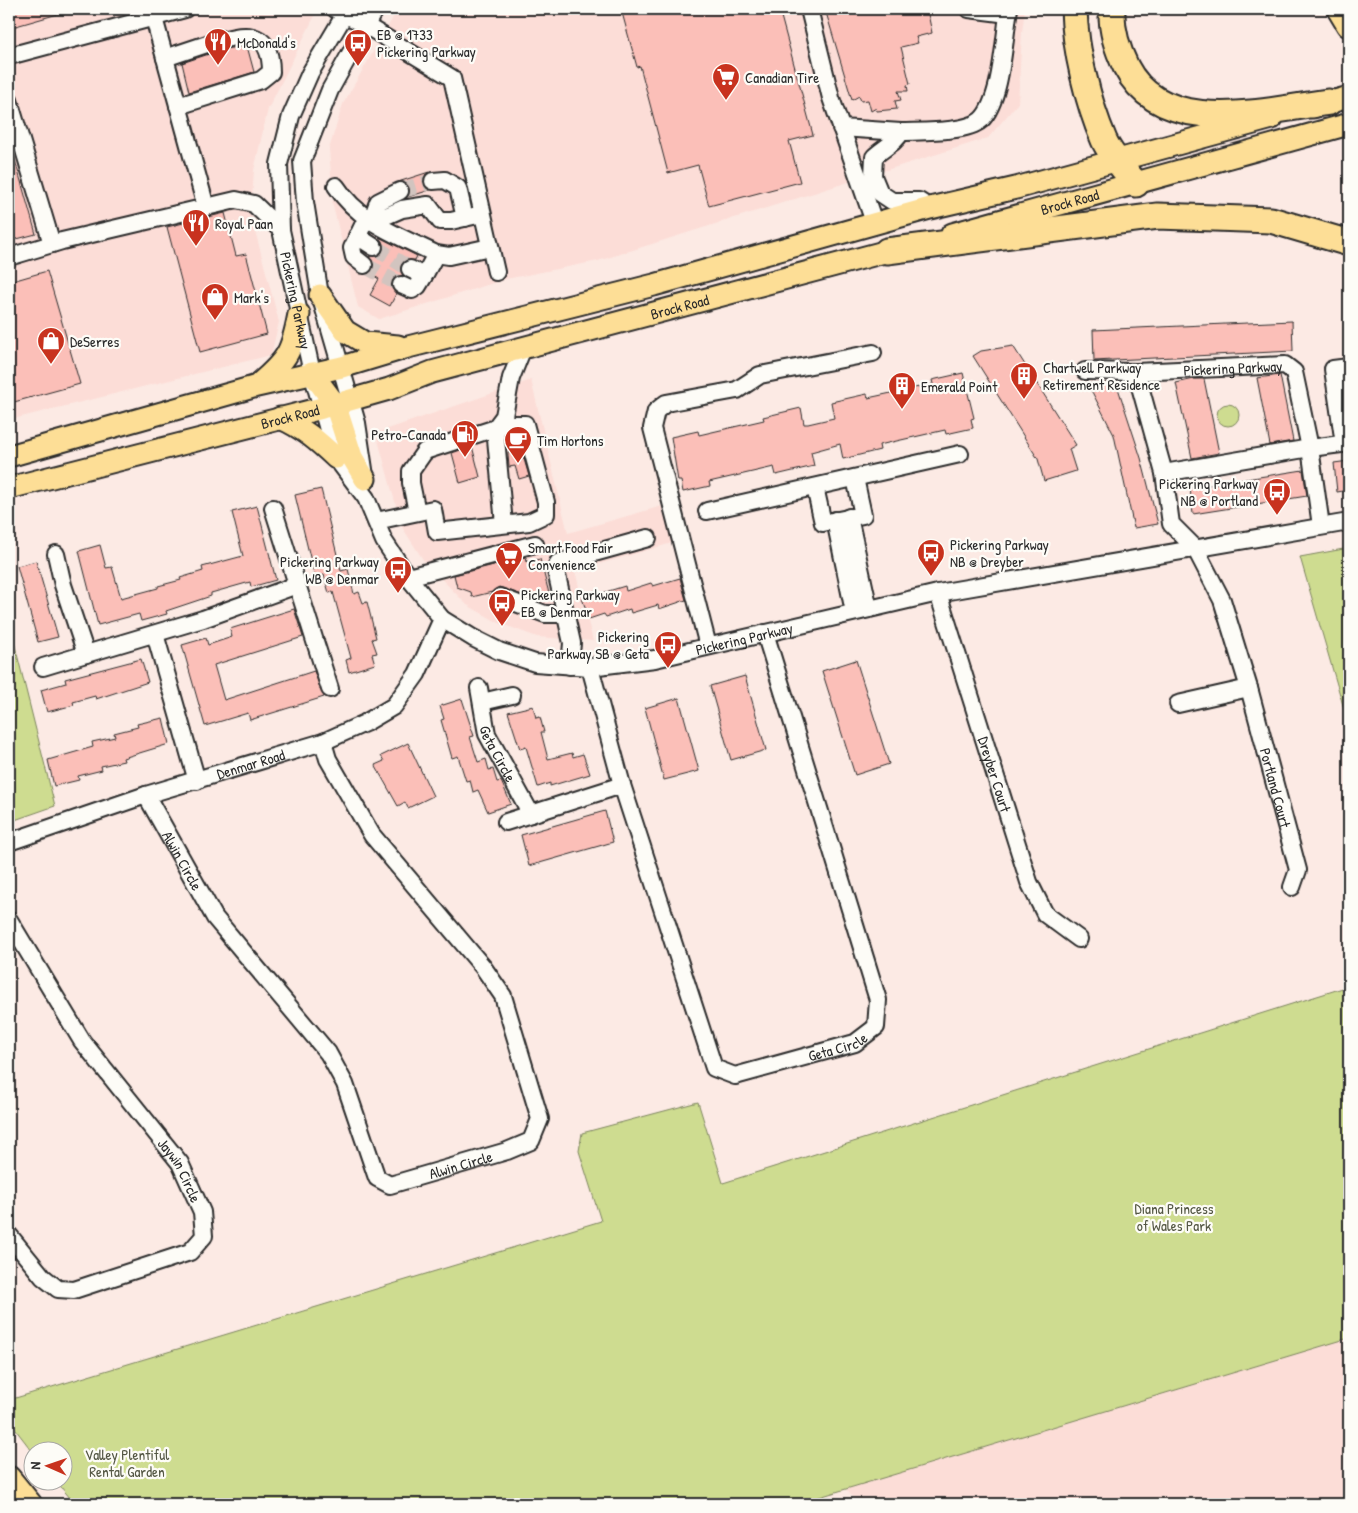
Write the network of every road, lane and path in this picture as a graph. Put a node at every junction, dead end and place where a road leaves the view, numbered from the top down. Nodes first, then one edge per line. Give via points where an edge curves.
1 (185, 9) edge
2 (375, 9) edge
3 (809, 9) edge
4 (969, 9) edge
5 (1074, 9) edge
6 (1112, 9) edge
7 (1340, 9) edge
8 (342, 11) edge
9 (1008, 11) edge
10 (154, 18) junction
11 (1349, 24) edge
12 (365, 25) junction
13 (9, 56) edge
14 (165, 58) junction
15 (9, 100) edge
16 (1339, 100) edge
17 (178, 106) junction
18 (1345, 125) edge
19 (841, 128) junction
20 (902, 132) junction
21 (16, 150) edge
22 (1118, 161) junction
23 (433, 181) tunnel mouth
24 (1136, 184) junction
25 (336, 186) dead end
26 (400, 191) tunnel mouth
27 (206, 208) junction
28 (930, 208) junction
29 (482, 214) junction
30 (370, 216) junction
31 (465, 218) junction
32 (875, 225) junction
33 (281, 230) junction
34 (357, 236) junction
35 (1349, 243) edge
36 (52, 244) junction
37 (490, 247) junction
38 (374, 248) tunnel mouth
39 (887, 252) junction
40 (436, 254) junction
41 (9, 257) edge
42 (364, 265) tunnel mouth
43 (496, 272) dead end
44 (401, 285) tunnel mouth
45 (320, 295) junction
46 (299, 314) junction
47 (408, 347) junction
48 (523, 348) junction
49 (873, 353) dead end
50 (342, 367) junction
51 (1349, 367) edge
52 (1085, 371) dead end
53 (1136, 372) junction
54 (312, 373) junction
55 (257, 386) junction
56 (336, 404) junction
57 (280, 418) junction
58 (495, 428) junction
59 (1346, 444) edge
60 (1310, 448) junction
61 (960, 454) dead end
62 (9, 456) edge
63 (336, 458) junction
64 (1164, 473) junction
65 (855, 478) junction
66 (815, 487) junction
67 (9, 488) edge
68 (366, 489) junction
69 (273, 508) dead end
70 (707, 511) dead end
71 (417, 512) junction
72 (842, 519) junction
73 (376, 521) junction
74 (1349, 522) edge
75 (504, 524) junction
76 (1322, 526) junction
77 (648, 538) dead end
78 (535, 544) dead end
79 (1195, 548) junction
80 (56, 554) dead end
81 (408, 577) junction
82 (297, 585) junction
83 (938, 593) junction
84 (500, 597) dead end
85 (861, 610) junction
86 (566, 614) junction
87 (442, 620) junction
88 (765, 632) junction
89 (155, 634) junction
90 (708, 646) junction
91 (86, 654) junction
92 (570, 666) junction
93 (43, 667) dead end
94 (590, 667) junction
95 (1249, 688) junction
96 (330, 689) dead end
97 (512, 696) dead end
98 (1178, 704) dead end
99 (323, 742) junction
100 (197, 781) junction
101 (622, 785) junction
102 (146, 795) junction
103 (531, 814) junction
104 (506, 822) dead end
105 (9, 842) edge
106 (1292, 887) dead end
107 (9, 920) edge
108 (1079, 939) dead end
109 (9, 1235) edge
110 (9, 1477) edge
111 (32, 1504) edge

1 - 10 street
2 - 12 street, Pickering Parkway
3 - 19 street
4 - 9 street
5 - 22 highway via 1074,37 1085,81 1104,141
6 - 16 highway via 1111,22 1118,51 1129,73 1149,96 1167,106 1186,112 1222,115
7 - 11 highway
8 - 12 street, Pickering Parkway
8 - 33 street, Pickering Parkway via 291,116 278,164
9 - 20 street via 996,95 980,120 953,130
10 - 13 street
10 - 14 street
12 - 29 street via 452,78
12 - 45 street, Pickering Parkway via 330,90 302,162
14 - 17 street
14 - 17 street via 240,35 252,36 265,44 271,62 270,72 261,80
15 - 21 street
16 - 22 main road, Brock Road
17 - 27 street
18 - 24 main road, Brock Road
19 - 20 street
19 - 32 street
20 - 28 street via 897,140 874,157 873,176 880,193 892,201 914,200
21 - 36 street
22 - 24 highway
22 - 28 main road, Brock Road
23 - 31 street via 445,180 458,188
24 - 39 main road, Brock Road
25 - 30 street via 346,203
26 - 30 street via 378,202
27 - 33 street via 236,200 254,204
27 - 36 street
28 - 32 main road, Brock Road
29 - 31 street
29 - 37 street
30 - 31 street via 386,216 402,209 428,205 440,221
30 - 34 street
30 - 40 street
32 - 47 main road, Brock Road
33 - 46 street, Pickering Parkway
34 - 38 street
34 - 42 street via 352,248 354,257
35 - 39 highway via 1271,220 1158,216
36 - 41 street
37 - 40 street via 449,256
37 - 43 street
39 - 48 main road, Brock Road
40 - 44 street via 417,272 418,286 412,290
45 - 47 main road via 345,331 365,343
45 - 50 street, Pickering Parkway
46 - 54 street, Pickering Parkway
46 - 55 main road via 293,345 282,364
47 - 50 main road, Brock Road
48 - 56 main road, Brock Road via 432,372 389,389
48 - 58 street via 511,378 504,416
49 - 90 street via 760,375 737,390 666,404 656,410 652,428
50 - 54 main road, Brock Road
50 - 56 street, Pickering Parkway
51 - 59 street via 1333,369
52 - 53 street, Pickering Parkway
53 - 60 street, Pickering Parkway via 1284,365 1294,372
53 - 64 street
54 - 55 main road, Brock Road
54 - 56 main road
55 - 62 main road, Brock Road
56 - 57 main road, Brock Road
56 - 63 street, Pickering Parkway
56 - 68 main road via 352,457
57 - 63 main road via 312,436
57 - 67 main road, Brock Road
58 - 71 street via 425,451 411,471
58 - 75 street
58 - 75 street via 525,424 546,502 546,514 528,522
59 - 60 street
60 - 64 street
60 - 76 street, Pickering Parkway
61 - 65 street
63 - 68 street, Pickering Parkway
64 - 79 street via 1171,524
65 - 66 street
65 - 72 street via 863,515
66 - 70 street
66 - 72 street via 823,523
68 - 73 street, Pickering Parkway
69 - 82 street
71 - 73 street
71 - 75 street via 433,509 437,532
72 - 85 street
73 - 81 street, Pickering Parkway via 384,541
74 - 76 street, Pickering Parkway
76 - 79 street, Pickering Parkway
77 - 86 street via 558,563 556,571
78 - 81 street
79 - 83 street, Pickering Parkway
79 - 95 street, Portland Court via 1222,600
80 - 91 street
81 - 87 street, Pickering Parkway
82 - 89 street
82 - 96 street
83 - 85 street, Pickering Parkway
83 - 108 street, Dreyber Court via 1029,882 1045,914
84 - 86 street via 546,614
85 - 88 street, Pickering Parkway
86 - 92 street via 572,643
87 - 92 street, Pickering Parkway via 499,651 535,663
87 - 99 street, Denmar Road via 417,674 394,706 365,724
88 - 90 street, Pickering Parkway
88 - 101 street, Geta Circle via 878,1000 876,1027 855,1043 735,1076 714,1068
89 - 91 street
89 - 100 street
90 - 94 street, Pickering Parkway via 655,659
91 - 93 street
92 - 94 street, Pickering Parkway
94 - 101 street, Geta Circle
95 - 98 street
95 - 106 street, Portland Court via 1298,870
97 - 103 street, Geta Circle via 480,695 487,734
99 - 100 street, Denmar Road
99 - 102 street, Alwin Circle via 328,759 372,835 503,996 540,1119 530,1141 507,1151 390,1185 377,1178 345,1084 328,1053 215,918
100 - 102 street, Denmar Road
101 - 103 street
102 - 105 street, Denmar Road
103 - 104 street
107 - 109 street, Jaywin Circle via 82,1042 180,1162 202,1212 204,1236 190,1252 74,1290 58,1289 43,1277
110 - 111 main road

